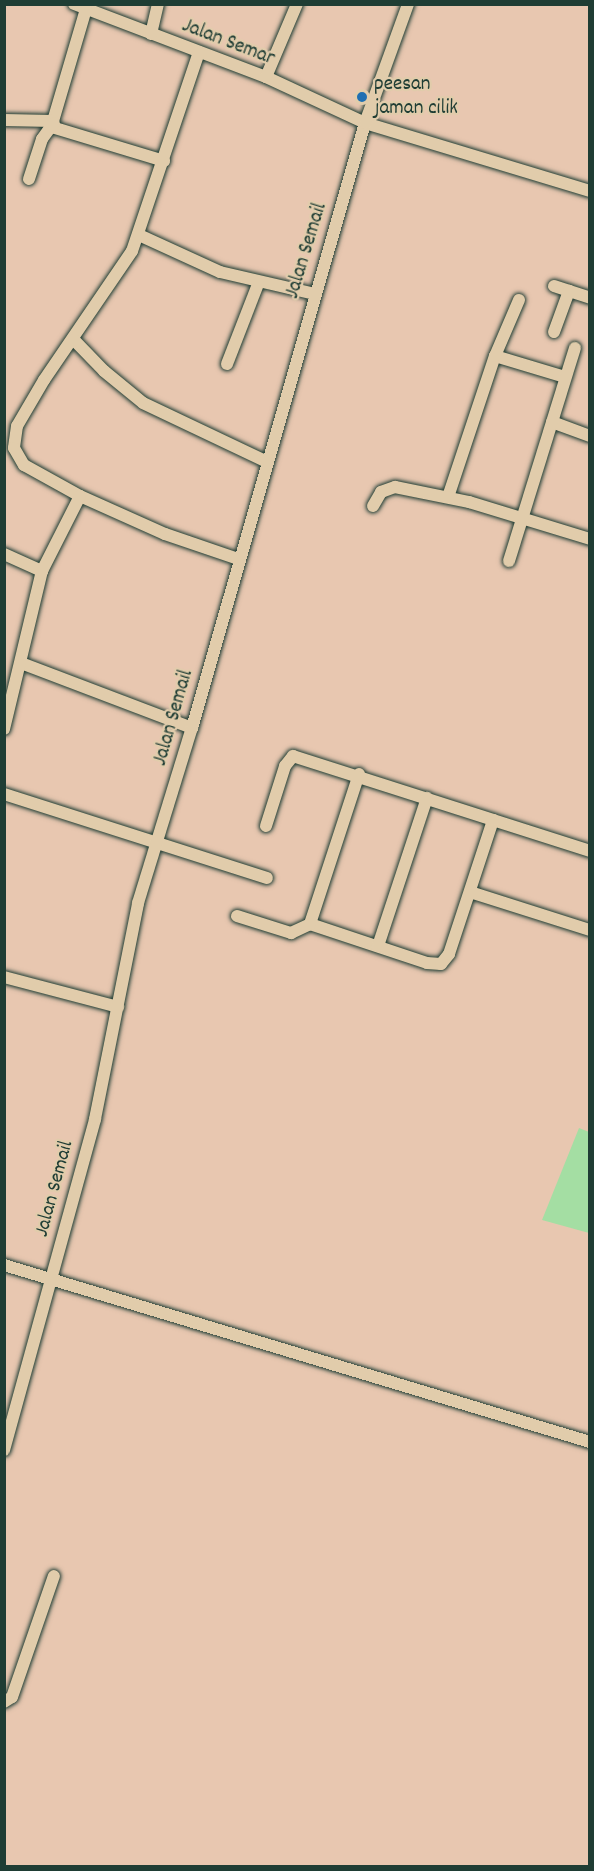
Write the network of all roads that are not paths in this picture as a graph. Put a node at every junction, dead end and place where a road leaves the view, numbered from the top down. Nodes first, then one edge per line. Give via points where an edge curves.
1 (158, 4) edge
2 (297, 4) edge
3 (408, 4) edge
4 (80, 7) edge
5 (151, 34) junction
6 (199, 52) junction
7 (266, 77) junction
8 (4, 120) edge
9 (53, 122) junction
10 (365, 123) junction
11 (164, 161) junction
12 (29, 179) dead end
13 (590, 191) edge
14 (139, 235) junction
15 (258, 284) junction
16 (554, 286) dead end
17 (569, 291) junction
18 (315, 294) junction
19 (590, 298) edge
20 (519, 300) dead end
21 (554, 332) dead end
22 (74, 340) junction
23 (575, 348) dead end
24 (495, 356) junction
25 (227, 364) dead end
26 (565, 377) junction
27 (552, 422) junction
28 (590, 436) edge
29 (267, 462) junction
30 (80, 496) junction
31 (448, 497) junction
32 (373, 506) dead end
33 (522, 518) junction
34 (590, 538) edge
35 (4, 554) edge
36 (238, 559) junction
37 (509, 561) dead end
38 (42, 571) junction
39 (21, 663) junction
40 (6, 712) edge
41 (192, 728) junction
42 (4, 729) edge
43 (359, 774) junction
44 (4, 795) edge
45 (427, 798) junction
46 (493, 820) junction
47 (266, 826) dead end
48 (156, 844) junction
49 (590, 851) edge
50 (267, 878) dead end
51 (470, 892) junction
52 (237, 916) dead end
53 (310, 924) junction
54 (590, 930) edge
55 (378, 946) junction
56 (4, 977) edge
57 (118, 1007) junction
58 (4, 1265) edge
59 (51, 1279) junction
60 (4, 1400) edge
61 (19, 1402) junction
62 (590, 1442) edge
63 (4, 1450) edge
64 (54, 1576) dead end
65 (4, 1702) edge

1 - 5 street
2 - 7 street
3 - 10 street, Jalan Semail
4 - 5 street, Jalan Semar
4 - 9 street
5 - 6 street, Jalan Semar
6 - 7 street, Jalan Semar
6 - 11 street
7 - 10 street, Jalan Semar
8 - 9 street
9 - 11 street via 57,130
9 - 12 street via 42,139
10 - 13 street, Jalan Semar
10 - 18 street, Jalan Semail
11 - 14 street
14 - 15 street via 202,265
14 - 22 street
15 - 18 street
15 - 25 street
16 - 17 street
17 - 19 street
17 - 21 street
18 - 29 street, Jalan Semail
20 - 24 street
22 - 29 street via 143,403
22 - 30 street via 17,426 14,448 24,465
23 - 26 street
24 - 26 street
24 - 31 street
26 - 27 street
27 - 28 street
27 - 33 street
29 - 36 street, Jalan Semail
30 - 36 street via 165,534
30 - 38 street
31 - 32 street via 395,487 381,492
31 - 33 street
33 - 34 street
33 - 37 street
35 - 38 street
36 - 41 street, Jalan Semail
38 - 39 street
39 - 40 street
39 - 41 street
40 - 42 street
41 - 48 street, Jalan Semail
43 - 45 street
43 - 47 street via 293,756 285,766
43 - 53 street
44 - 48 street
45 - 46 street
45 - 55 street
46 - 49 street
46 - 51 street
48 - 50 street
48 - 57 street, Jalan Semail via 138,903
51 - 54 street
51 - 55 street via 449,954 441,964
52 - 53 street via 291,933
53 - 55 street
56 - 57 street
57 - 59 street, Jalan Semail via 95,1119
58 - 59 street
59 - 61 street, Jalan Semail
59 - 62 street
60 - 61 street
61 - 63 street, Jalan Semail
64 - 65 street via 12,1697

